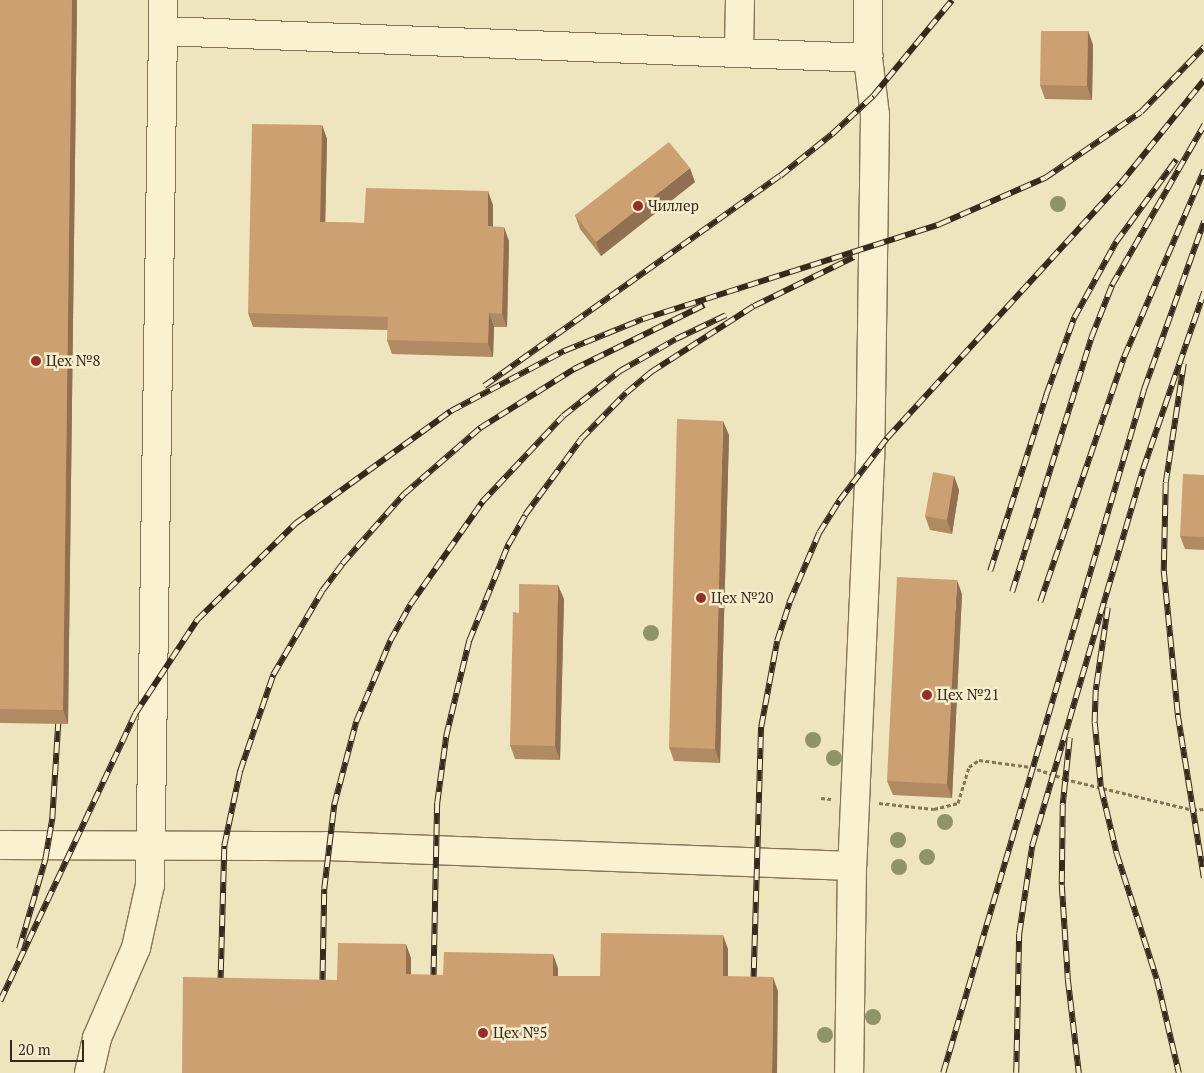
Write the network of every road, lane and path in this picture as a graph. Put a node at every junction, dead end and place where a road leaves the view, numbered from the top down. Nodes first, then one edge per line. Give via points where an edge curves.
1 (163, 0) edge
2 (740, 0) edge
3 (868, 0) edge
4 (163, 31) junction
5 (740, 51) junction
6 (868, 58) junction
7 (821, 798) dead end
8 (855, 801) junction
9 (1204, 809) edge
10 (0, 845) edge
11 (152, 848) junction
12 (852, 866) junction
13 (89, 1073) edge
14 (849, 1073) edge

1 - 4 lane
2 - 5 lane
3 - 6 lane
4 - 5 lane
4 - 11 lane
5 - 6 lane
6 - 8 lane via 875,115 870,458
7 - 8 path
8 - 9 path via 948,807 958,803 969,767 979,760 1030,767 1065,779 1194,810
8 - 12 lane
10 - 11 lane
11 - 12 lane via 327,846
11 - 13 lane via 150,885 136,948 97,1038
12 - 14 lane

